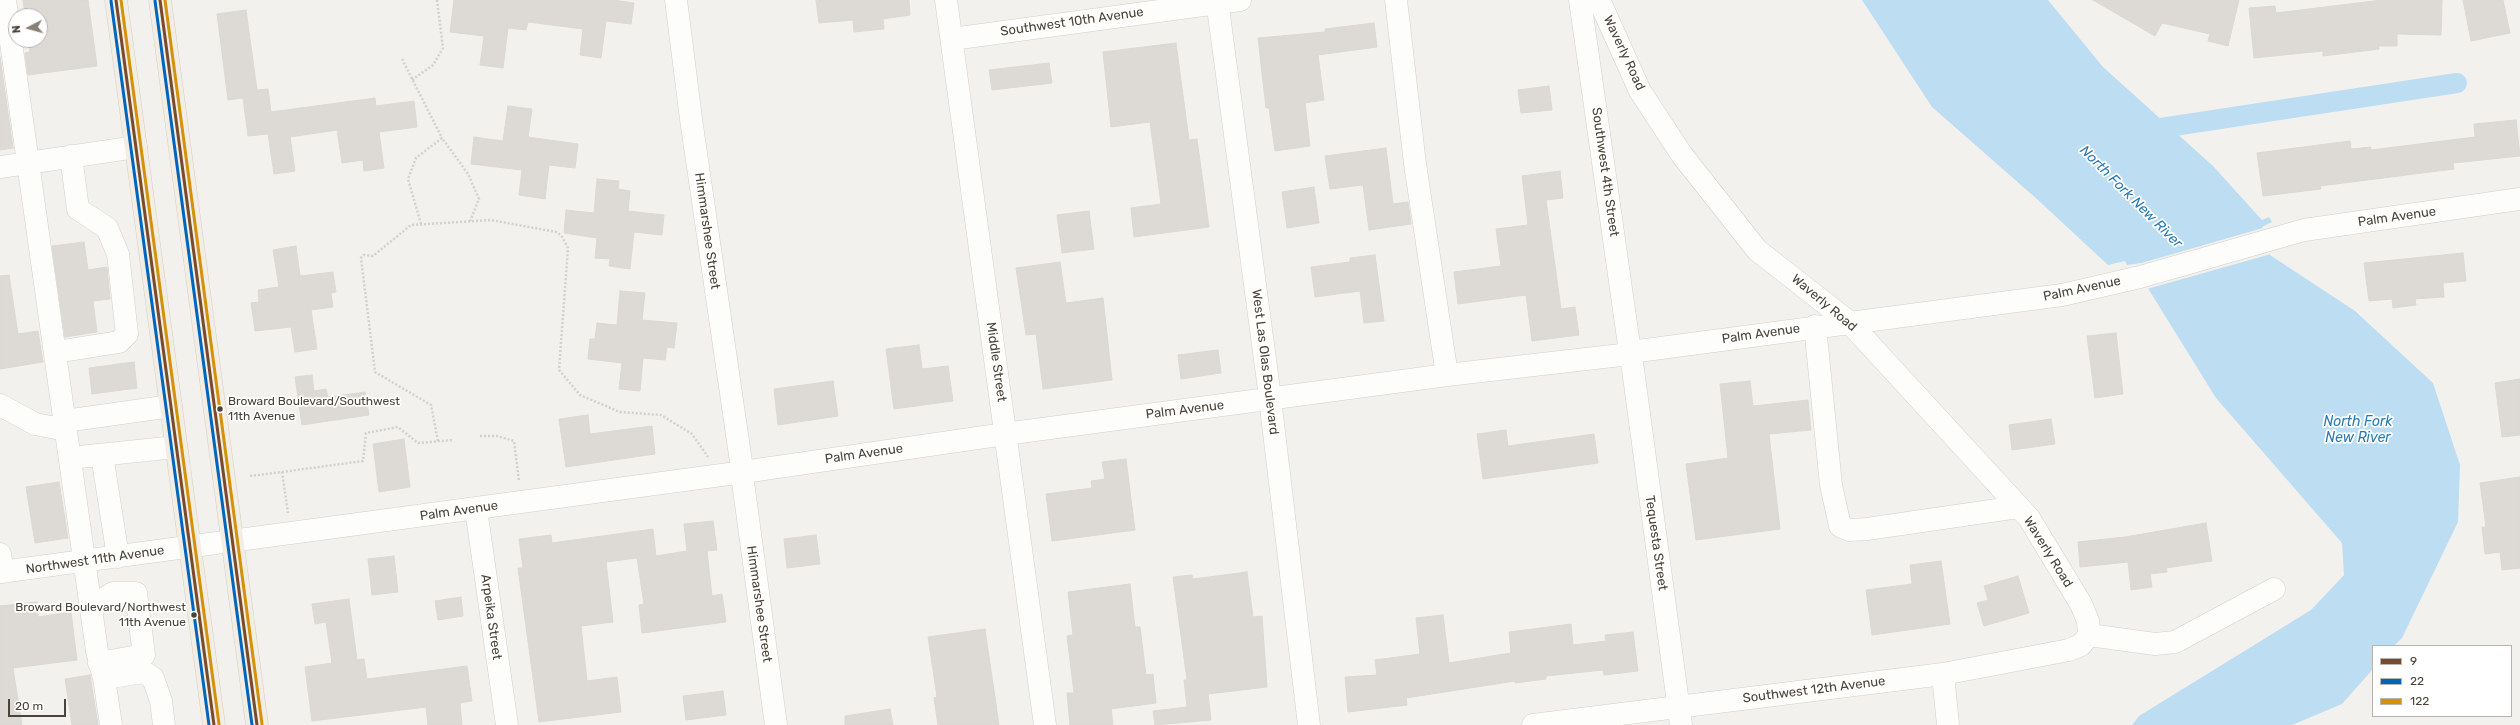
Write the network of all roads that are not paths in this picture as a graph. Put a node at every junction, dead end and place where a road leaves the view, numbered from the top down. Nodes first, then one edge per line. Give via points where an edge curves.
1 (5, 0) edge
2 (116, 0) edge
3 (160, 0) edge
4 (676, 0) edge
5 (946, 0) edge
6 (1240, 0) edge
7 (1396, 0) edge
8 (1580, 0) edge
9 (1599, 0) edge
10 (1217, 2) edge
11 (952, 38) junction
12 (136, 147) junction
13 (72, 156) junction
14 (28, 163) junction
15 (0, 167) edge
16 (2520, 199) edge
17 (1849, 322) junction
18 (1815, 326) junction
19 (56, 352) junction
20 (1630, 353) junction
21 (1447, 375) junction
22 (1270, 399) junction
23 (0, 405) edge
24 (171, 406) junction
25 (65, 426) junction
26 (1005, 434) junction
27 (176, 447) junction
28 (102, 455) junction
29 (70, 458) junction
30 (741, 472) junction
31 (2018, 507) junction
32 (476, 509) junction
33 (232, 541) junction
34 (190, 547) junction
35 (118, 557) junction
36 (84, 562) junction
37 (1, 566) edge
38 (2274, 589) dead end
39 (91, 607) junction
40 (2089, 635) junction
41 (102, 671) junction
42 (1943, 674) junction
43 (1679, 716) edge
44 (111, 725) edge
45 (164, 725) edge
46 (214, 725) edge
47 (257, 725) edge
48 (507, 725) edge
49 (776, 725) edge
50 (1045, 725) edge
51 (1309, 725) edge
52 (1533, 725) edge
53 (1948, 725) edge

1 - 14 street
2 - 12 main road
3 - 33 main road
4 - 30 street, Himmarshee Street
5 - 11 street, Middle Street
6 - 10 street, Southwest 10th Avenue
7 - 21 street via 1415,164
8 - 20 street, Southwest 4th Street
9 - 17 street, Waverly Road via 1640,91 1682,155 1757,250
10 - 11 street, Southwest 10th Avenue
10 - 22 street, West Las Olas Boulevard
11 - 26 street, Middle Street
12 - 13 street
12 - 24 main road
13 - 14 street
13 - 19 street via 78,210 107,228 118,254 126,334 119,342
14 - 15 street
14 - 19 street
16 - 17 street, Palm Avenue via 2304,230 2140,277 2062,295
17 - 18 street, Palm Avenue
17 - 31 street, Waverly Road
18 - 20 street, Palm Avenue
18 - 31 street via 1830,485 1840,526 1849,530 1867,529
19 - 25 street
20 - 21 street, Palm Avenue
20 - 43 street, Tequesta Street
21 - 22 street, Palm Avenue
22 - 26 street, Palm Avenue
22 - 51 street, West Las Olas Boulevard
23 - 25 street via 35,424
24 - 25 street
24 - 27 main road
25 - 29 street
26 - 30 street, Palm Avenue
26 - 50 street, Middle Street
27 - 28 street
27 - 34 main road
28 - 29 street
28 - 35 street
29 - 36 street
30 - 32 street, Palm Avenue
30 - 49 street, Himmarshee Street
31 - 40 street, Waverly Road via 2038,532 2081,604 2088,621
32 - 33 street, Palm Avenue
32 - 48 street, Arpeika Street
33 - 34 street, Palm Avenue
33 - 47 main road
34 - 35 street, Northwest 11th Avenue
34 - 46 main road
35 - 36 street, Northwest 11th Avenue
36 - 37 street, Northwest 11th Avenue
36 - 39 street
38 - 40 street via 2175,642 2155,644
39 - 41 street
39 - 41 street via 113,593 136,593 144,655
40 - 42 street, Southwest 12th Avenue via 2081,645 2069,650
41 - 44 street
41 - 45 street via 144,672 153,678 161,701
42 - 43 street, Southwest 12th Avenue
42 - 53 street
43 - 52 street, Southwest 12th Avenue

